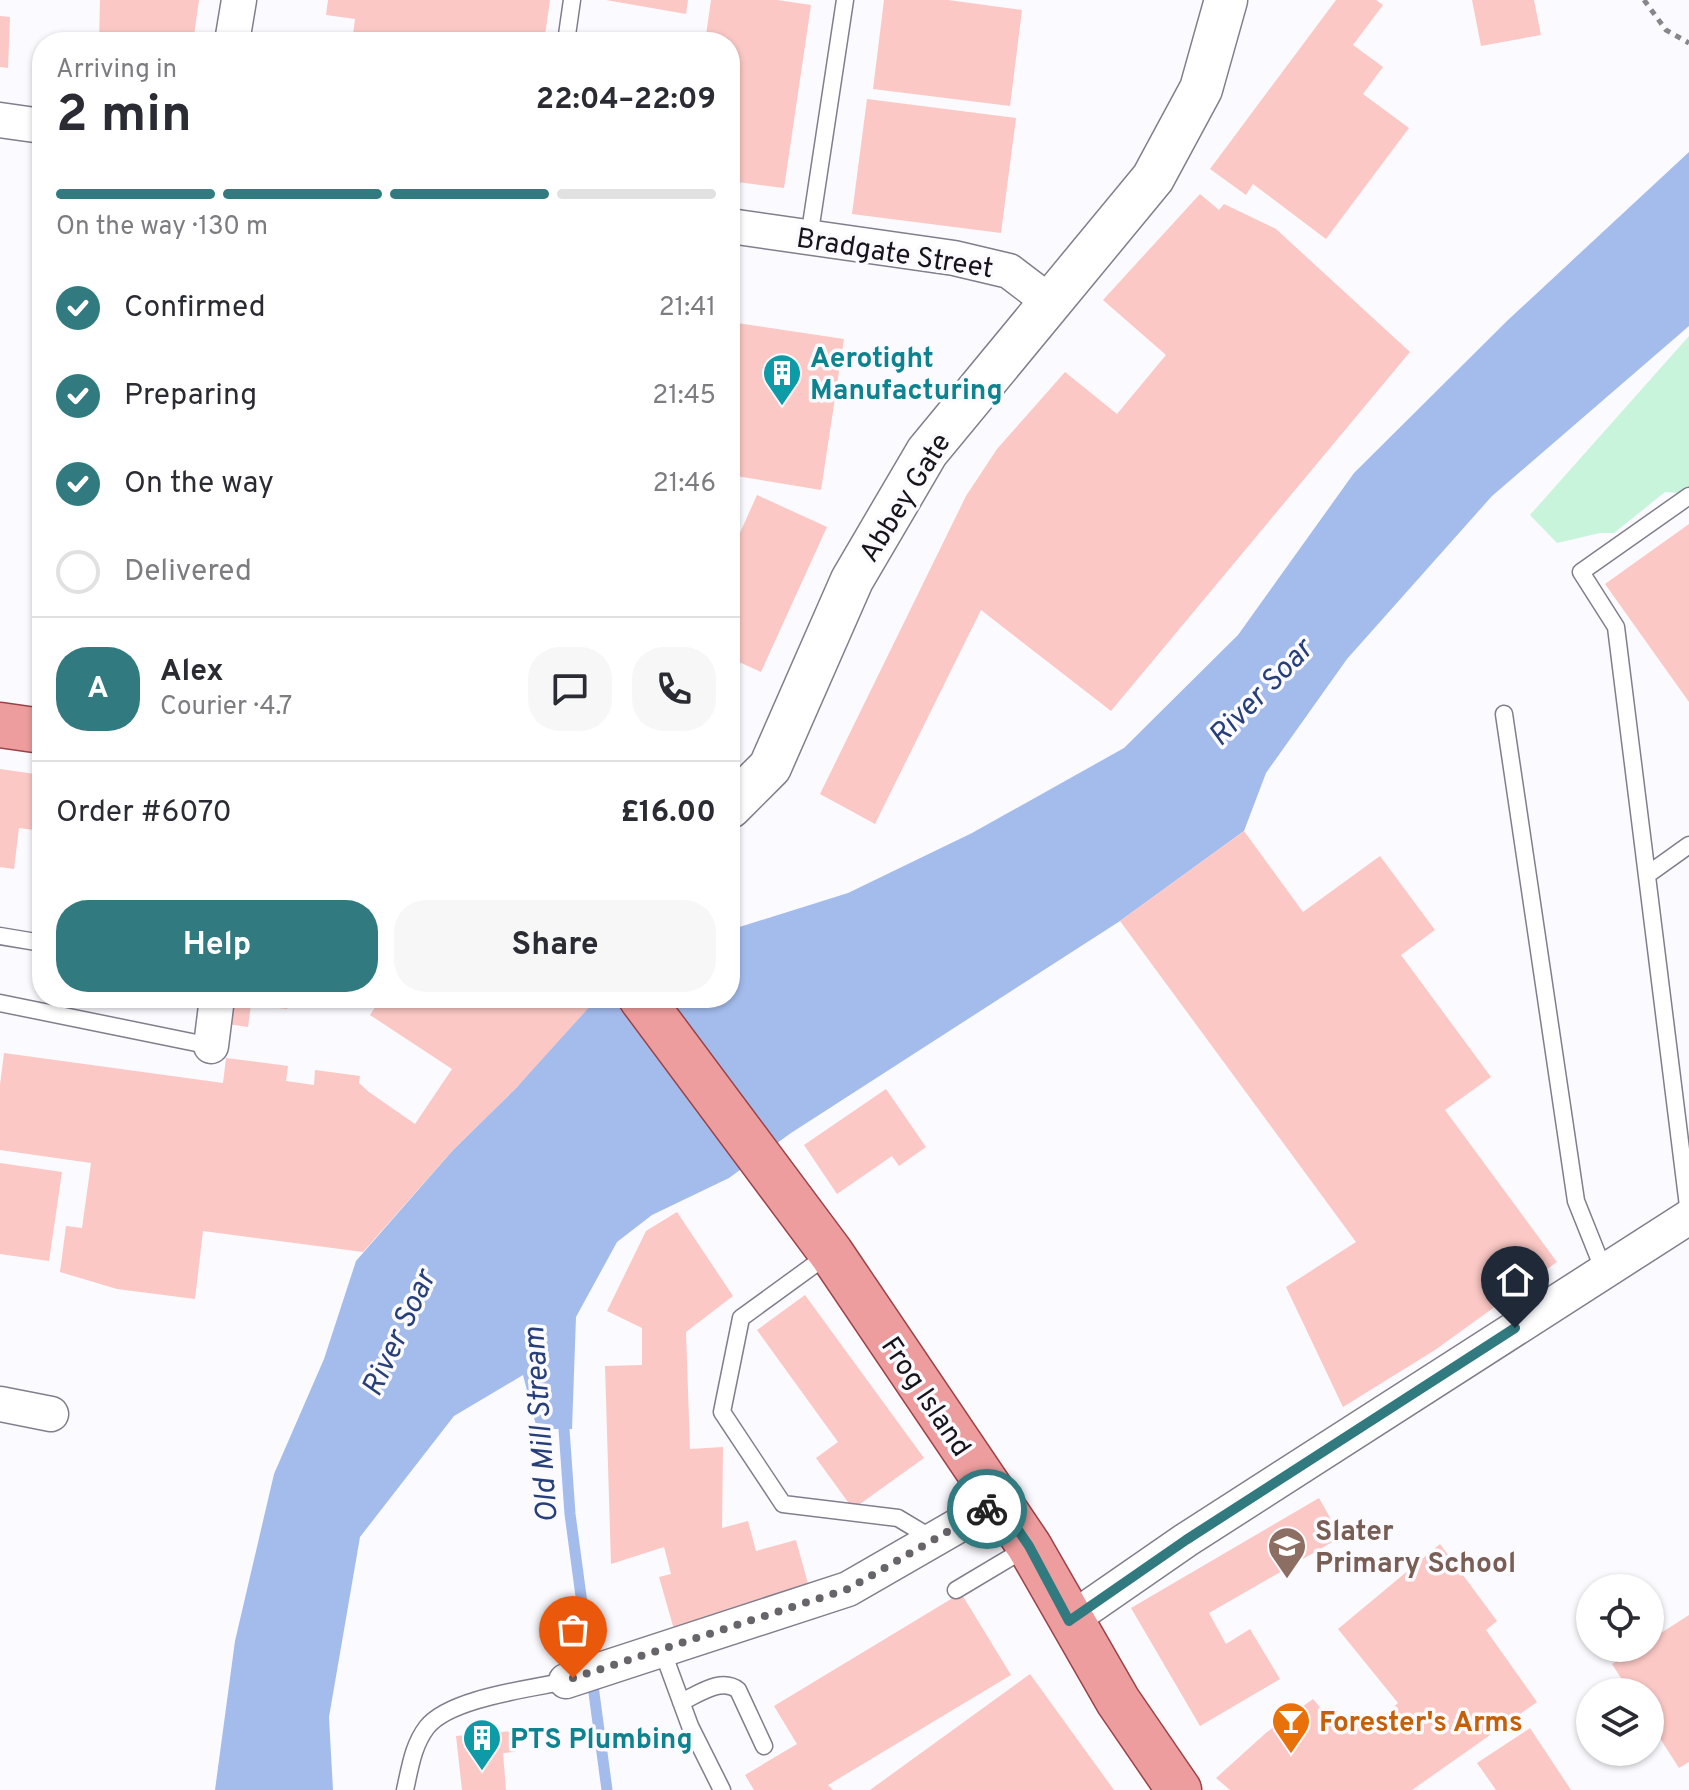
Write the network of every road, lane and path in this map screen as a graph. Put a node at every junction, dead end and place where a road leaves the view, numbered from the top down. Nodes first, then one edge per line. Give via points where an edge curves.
1 (239, 0) edge
2 (572, 0) edge
3 (845, 0) edge
4 (1226, 0) edge
5 (1644, 0) edge
6 (234, 32) edge
7 (567, 32) edge
8 (1689, 43) edge
9 (0, 120) edge
10 (32, 125) edge
11 (740, 228) edge
12 (809, 238) junction
13 (1051, 303) junction
14 (1689, 496) edge
15 (1504, 714) dead end
16 (0, 725) edge
17 (32, 730) edge
18 (740, 797) edge
19 (1689, 845) edge
20 (1647, 875) junction
21 (0, 936) edge
22 (32, 941) edge
23 (0, 1003) edge
24 (216, 1008) edge
25 (648, 1008) edge
26 (211, 1046) joint
27 (1689, 1215) edge
28 (831, 1253) junction
29 (1604, 1271) junction
30 (0, 1404) edge
31 (51, 1414) dead end
32 (999, 1502) junction
33 (933, 1539) junction
34 (1029, 1546) junction
35 (956, 1590) dead end
36 (1069, 1621) junction
37 (661, 1647) junction
38 (579, 1675) joint
39 (681, 1702) junction
40 (764, 1746) dead end
41 (405, 1790) edge
42 (722, 1790) edge
43 (1179, 1790) edge

1 - 6 street
2 - 7 lane
3 - 12 lane
4 - 13 street, Abbey Gate via 1201,89 1153,178
5 - 8 path via 1666,30
9 - 10 street
11 - 12 street, Bradgate Street
12 - 13 street, Bradgate Street via 1009,271
13 - 18 street, Abbey Gate via 927,452 852,580 770,767
14 - 20 lane via 1581,572 1616,627
15 - 29 lane via 1576,1201
16 - 17 main road
19 - 20 lane
20 - 27 lane
21 - 22 lane
23 - 26 lane
24 - 26 street
25 - 28 main road, Frog Island
27 - 29 street
28 - 32 main road, Frog Island
28 - 33 lane via 741,1318 722,1412 783,1504 898,1518
29 - 36 street
30 - 31 street
32 - 33 street
32 - 34 main road, Frog Island
33 - 37 street via 848,1589
34 - 35 lane
34 - 36 main road, Frog Island
36 - 43 main road, Frog Island
37 - 38 street
37 - 39 lane
38 - 41 lane via 449,1709 428,1725 414,1749
39 - 40 lane via 731,1685
39 - 42 lane

